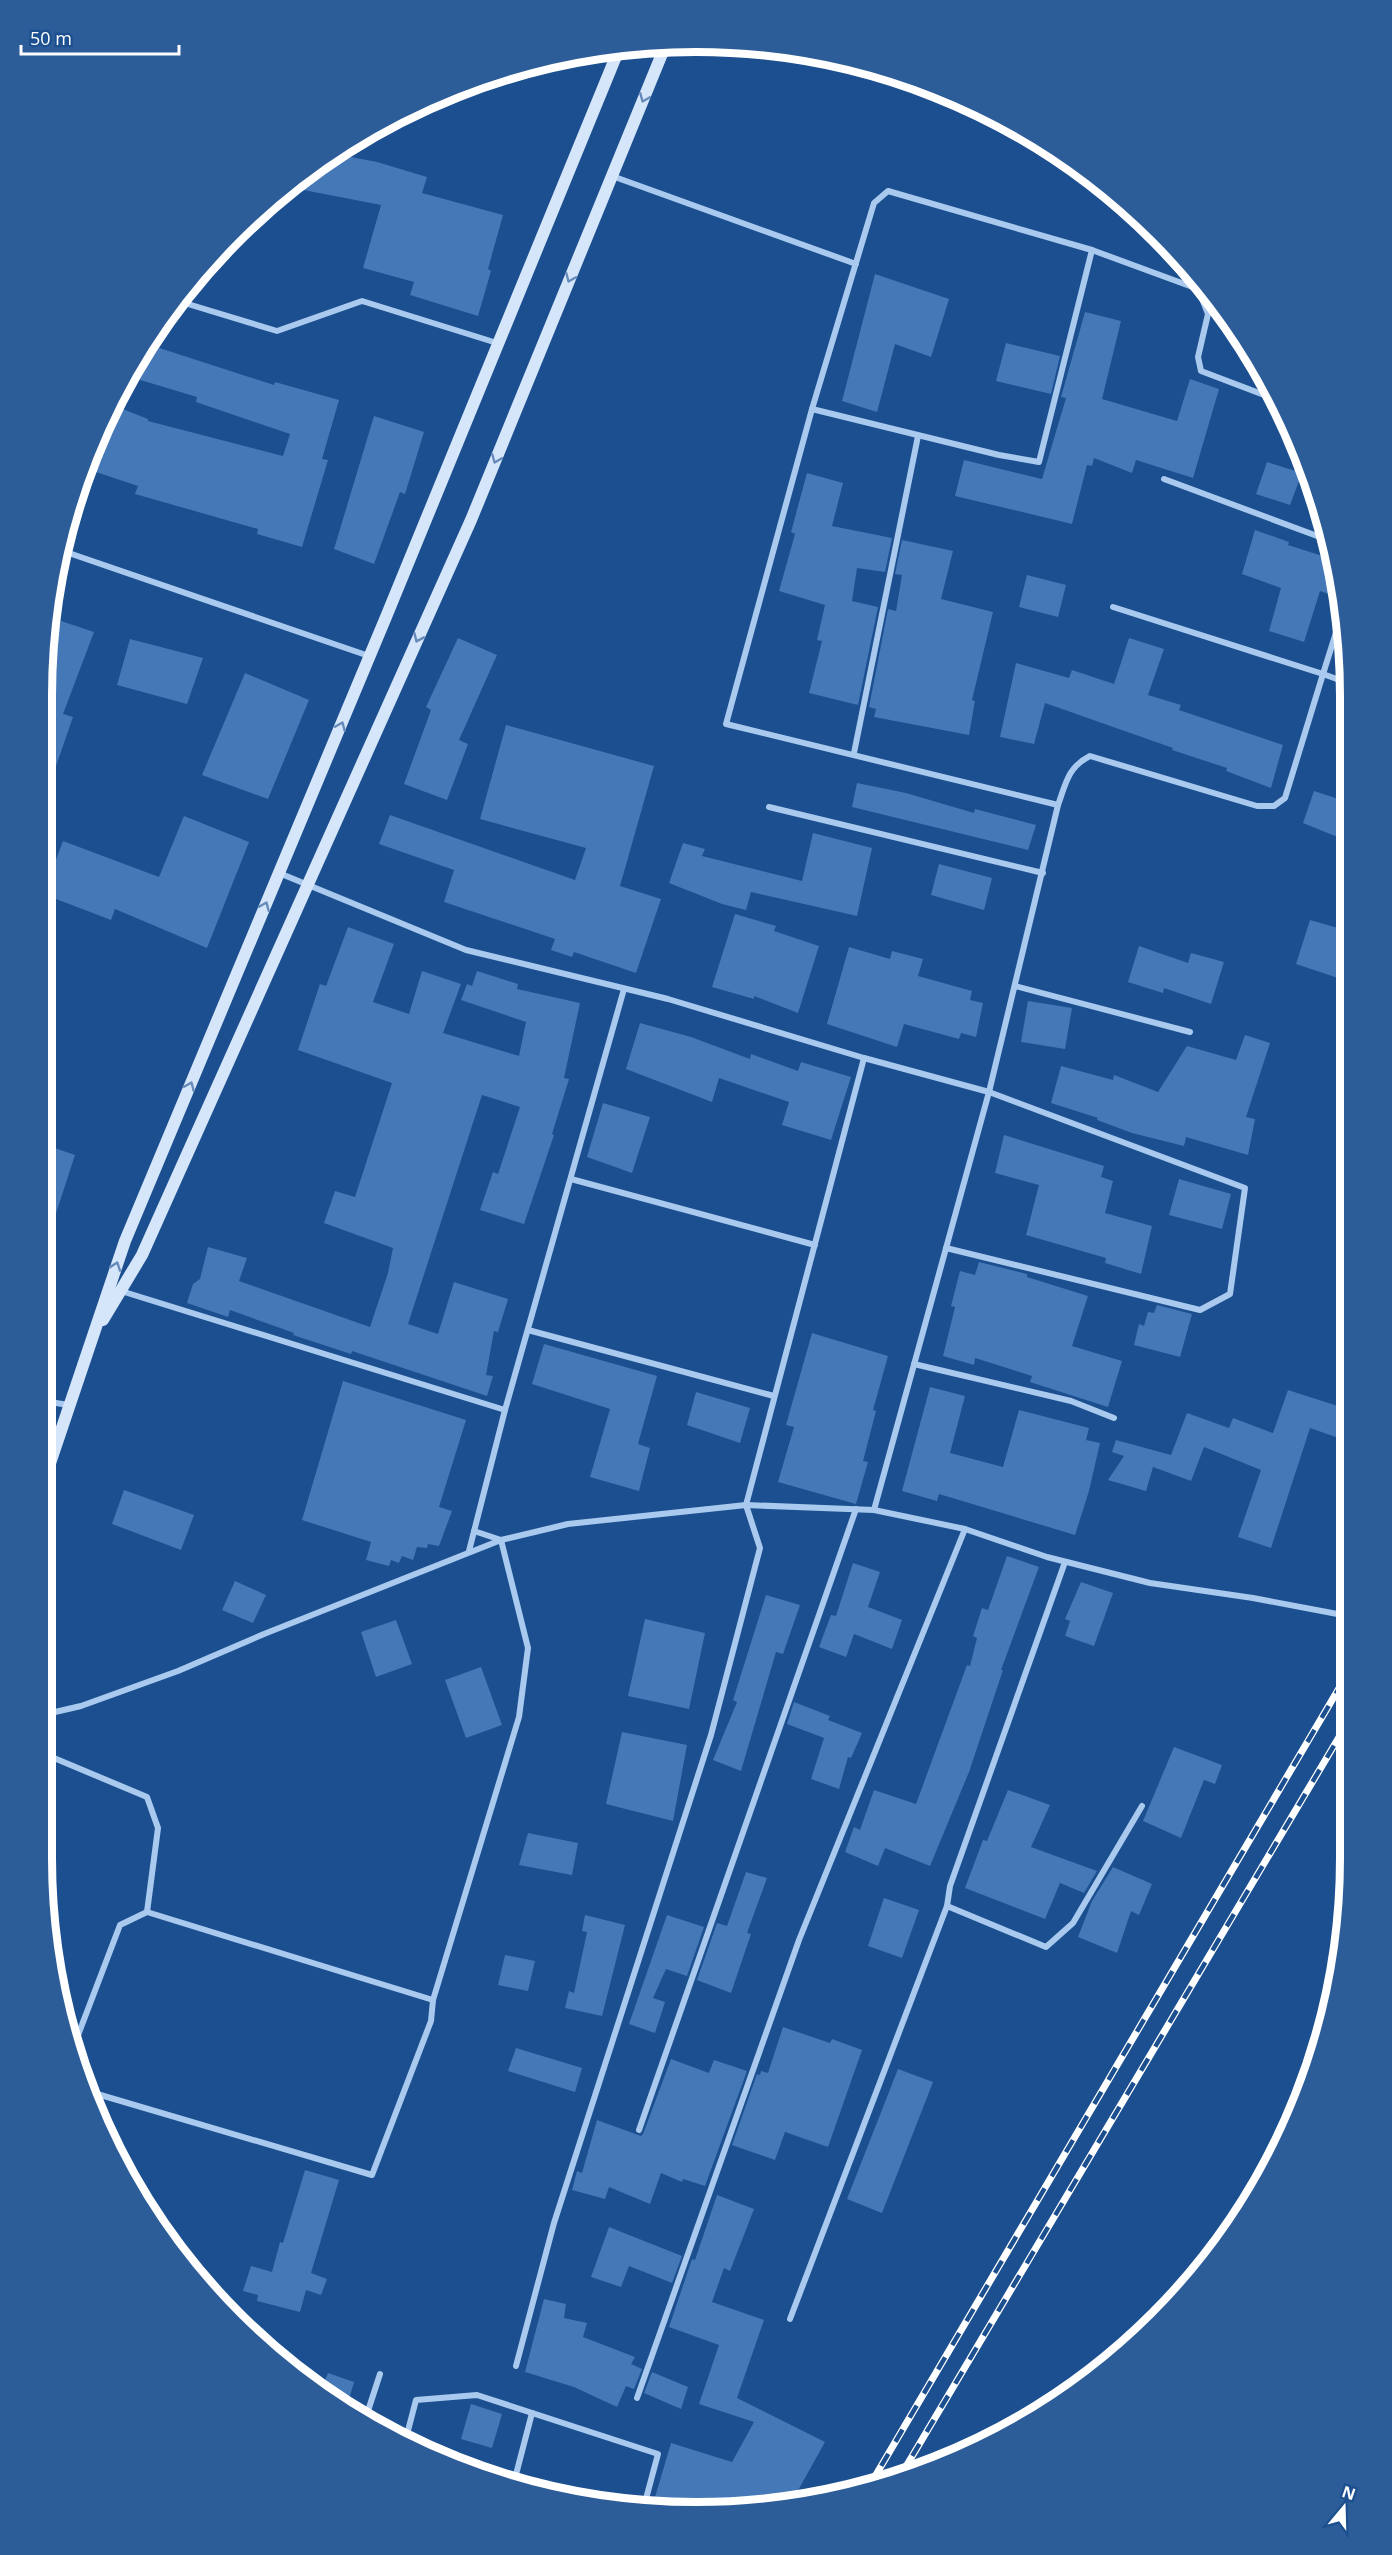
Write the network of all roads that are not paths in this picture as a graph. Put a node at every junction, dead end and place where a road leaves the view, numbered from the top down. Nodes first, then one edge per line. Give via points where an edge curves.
1 (662, 54) edge
2 (615, 58) edge
3 (612, 176) junction
4 (1092, 250) junction
5 (856, 264) junction
6 (1193, 287) edge
7 (1201, 297) edge
8 (186, 303) edge
9 (497, 344) junction
10 (1264, 395) edge
11 (812, 409) junction
12 (918, 436) junction
13 (1164, 479) dead end
14 (1320, 537) edge
15 (69, 553) edge
16 (1113, 607) dead end
17 (1336, 633) edge
18 (370, 657) junction
19 (1323, 674) junction
20 (1339, 680) edge
21 (854, 753) junction
22 (1058, 805) junction
23 (769, 807) dead end
24 (279, 873) junction
25 (1042, 873) junction
26 (308, 884) junction
27 (1015, 986) junction
28 (624, 989) junction
29 (1190, 1032) dead end
30 (864, 1058) junction
31 (989, 1092) junction
32 (571, 1179) junction
33 (815, 1245) junction
34 (946, 1248) junction
35 (121, 1291) junction
36 (528, 1329) junction
37 (90, 1341) junction
38 (914, 1364) junction
39 (774, 1396) junction
40 (53, 1403) edge
41 (69, 1405) junction
42 (505, 1410) junction
43 (1114, 1418) dead end
44 (53, 1454) edge
45 (746, 1505) junction
46 (856, 1509) junction
47 (874, 1510) junction
48 (964, 1529) junction
49 (474, 1531) junction
50 (501, 1540) junction
51 (469, 1551) junction
52 (1065, 1562) junction
53 (1340, 1614) edge
54 (53, 1712) edge
55 (53, 1759) edge
56 (1142, 1806) dead end
57 (947, 1906) junction
58 (147, 1912) junction
59 (433, 2000) junction
60 (77, 2036) edge
61 (97, 2094) edge
62 (639, 2130) dead end
63 (790, 2319) dead end
64 (516, 2366) dead end
65 (380, 2374) dead end
66 (637, 2398) dead end
67 (368, 2412) edge
68 (532, 2413) junction
69 (407, 2434) edge
70 (515, 2477) edge
71 (646, 2500) edge

1 -> 3 main road
2 - 9 main road
3 - 5 street
3 -> 26 main road via 471,520
4 - 5 street via 888,191 874,202
4 - 6 street
4 - 12 street via 1039,462
5 - 11 street
7 - 10 street via 1208,314 1198,357 1201,370
8 - 9 street via 277,331 362,301
9 - 18 main road
11 - 12 street
11 - 21 street via 726,723
12 - 21 street
13 - 14 street
15 - 18 street
16 - 19 street
17 - 19 street
24 -> 18 main road
19 - 20 street
19 - 22 street via 1284,798 1274,806 1257,806 1090,756 1077,763 1069,775
21 - 22 street
22 - 25 street
23 - 25 street
24 - 26 street
37 -> 24 main road via 125,1241
25 - 27 street
26 - 28 street via 466,950
26 - 35 main road via 142,1255
27 - 29 street
27 - 31 street
28 - 30 street
28 - 32 street
30 - 31 street
30 - 33 street
31 - 34 street
31 - 34 street via 1245,1188 1230,1294 1200,1310
32 - 33 street
32 - 36 street
33 - 39 street
34 - 38 street
35 - 37 main road
35 - 42 street
36 - 39 street
36 - 42 street
37 - 41 main road
38 - 43 street via 1071,1401
38 - 47 street
39 - 45 street
40 - 41 street
41 - 44 main road
42 - 49 street
45 - 46 street
45 - 50 street via 568,1524
45 - 64 street via 760,1548 716,1713 554,2223
46 - 47 street
46 - 62 street
47 - 48 street
48 - 52 street
48 - 66 street via 799,1940
49 - 50 street
49 - 51 street
50 - 51 street
50 - 59 street via 528,1648 519,1717
51 - 54 street via 178,1671
52 - 53 street via 1150,1583
52 - 57 street via 950,1886
55 - 58 street via 147,1797 158,1828
56 - 57 street via 1074,1923 1046,1947
57 - 63 street
58 - 59 street
58 - 60 street via 120,1925
59 - 61 street via 431,2021 372,2175
65 - 67 street
68 - 69 street via 477,2395 416,2400
68 - 70 street
68 - 71 street via 658,2454

